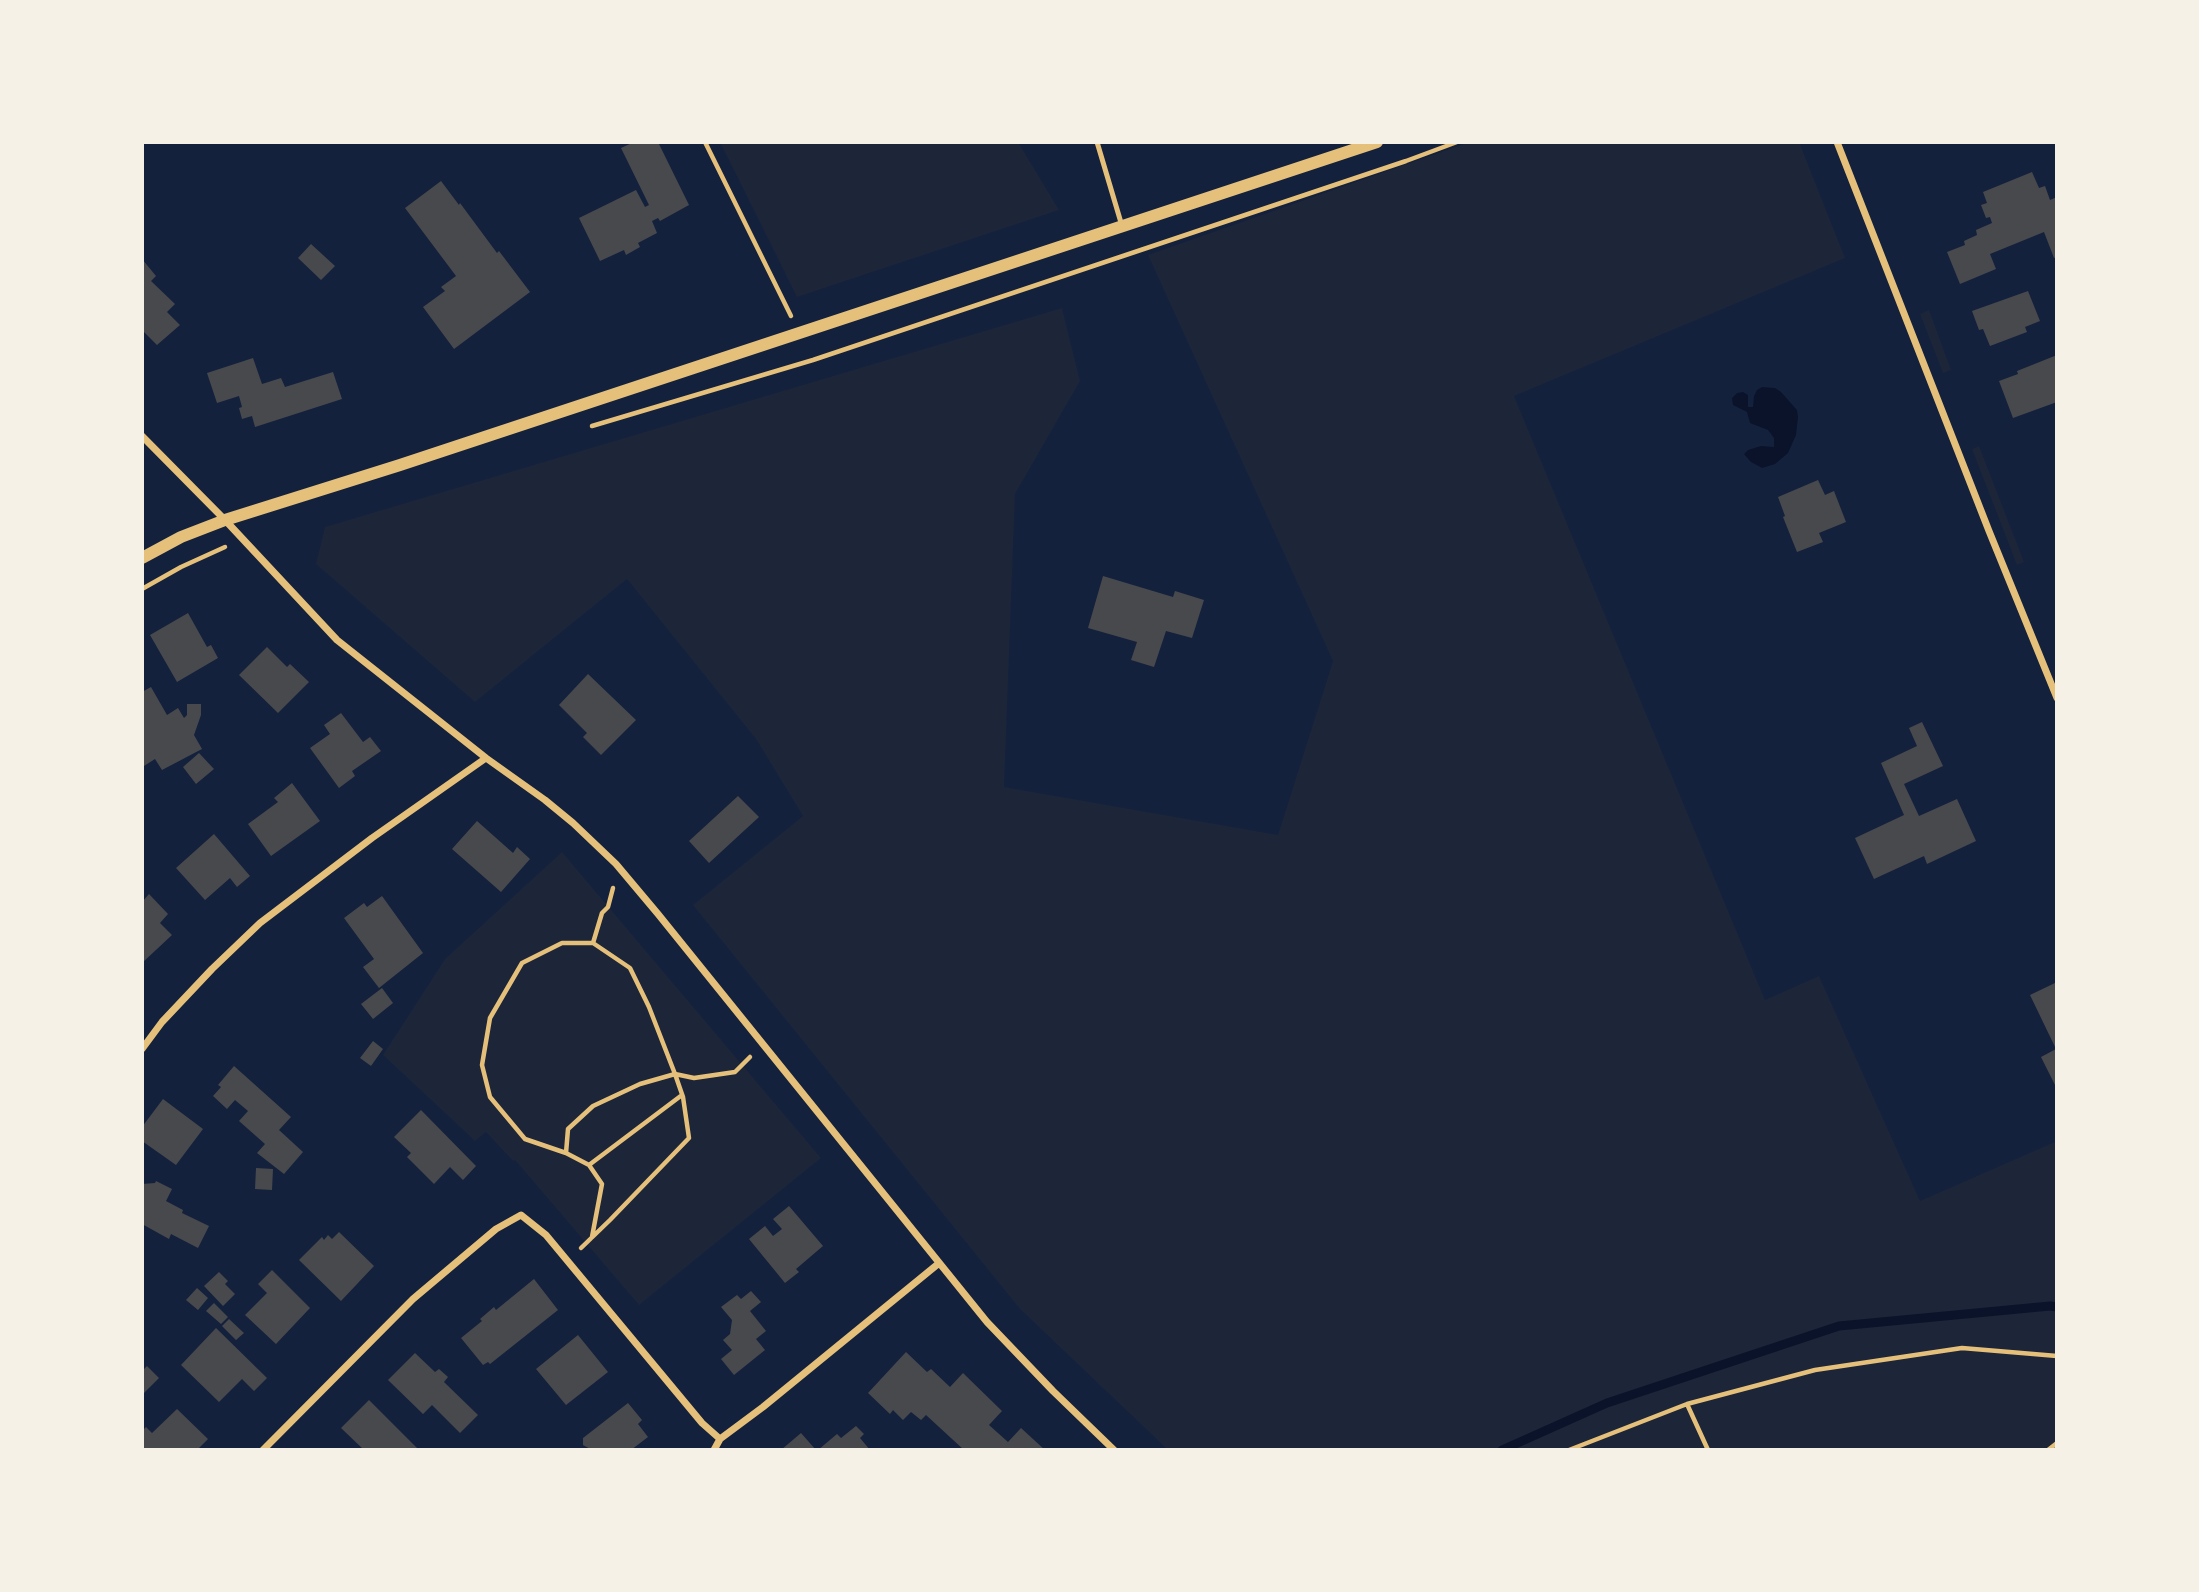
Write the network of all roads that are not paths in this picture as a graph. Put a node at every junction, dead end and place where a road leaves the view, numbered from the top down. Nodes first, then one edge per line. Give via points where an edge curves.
1 (1097, 142) edge
2 (1377, 142) edge
3 (1837, 142) edge
4 (1122, 226) junction
5 (142, 436) edge
6 (225, 520) junction
7 (142, 558) edge
8 (2057, 698) edge
9 (486, 758) junction
10 (142, 1049) edge
11 (938, 1264) junction
12 (720, 1439) junction
13 (263, 1450) edge
14 (714, 1450) edge
15 (1114, 1450) edge

1 - 4 lane
2 - 4 street
3 - 8 street
4 - 6 street
5 - 6 street
6 - 7 street
6 - 9 street via 337,640
9 - 10 street via 260,923 162,1022
9 - 11 street via 573,823 618,867
11 - 12 street
11 - 15 street via 987,1322
12 - 13 street via 546,1235 521,1215 496,1229 413,1299
12 - 14 street

